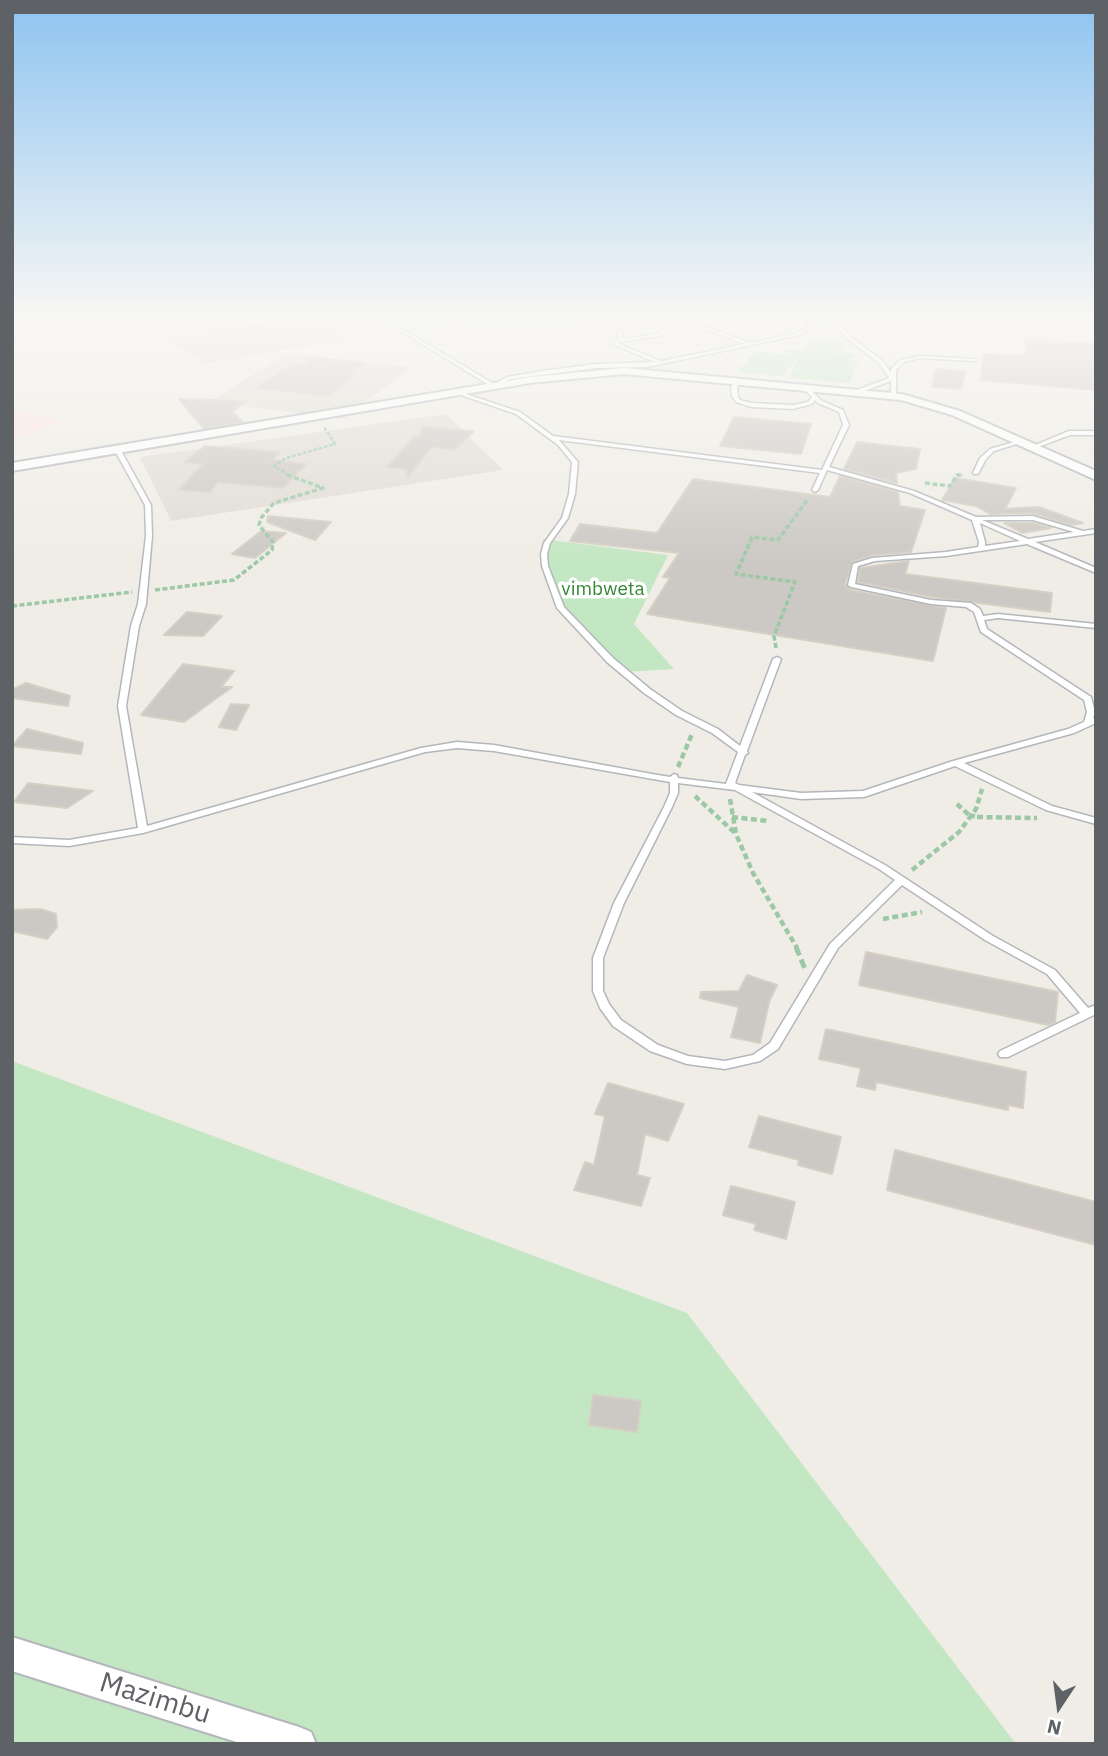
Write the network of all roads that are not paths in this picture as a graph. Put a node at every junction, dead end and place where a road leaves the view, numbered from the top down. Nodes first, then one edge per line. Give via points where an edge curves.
1 (416, 400) edge
2 (478, 400) edge
3 (737, 400) edge
4 (812, 400) edge
5 (818, 400) edge
6 (911, 400) edge
7 (1096, 433) edge
8 (553, 438) junction
9 (1023, 441) junction
10 (1036, 446) junction
11 (117, 449) junction
12 (12, 467) edge
13 (825, 470) junction
14 (976, 473) road end
15 (1096, 475) edge
16 (815, 490) road end
17 (975, 519) junction
18 (1096, 531) edge
19 (1084, 533) junction
20 (1032, 543) junction
21 (981, 549) junction
22 (1096, 571) edge
23 (979, 618) junction
24 (1096, 626) edge
25 (777, 659) road end
26 (1092, 701) edge
27 (1092, 722) edge
28 (744, 753) junction
29 (956, 763) junction
30 (674, 777) junction
31 (730, 784) junction
32 (1096, 821) edge
33 (143, 830) junction
34 (12, 840) edge
35 (902, 879) junction
36 (1091, 1011) edge
37 (1004, 1054) dead end
38 (12, 1654) edge
39 (299, 1744) edge

1 - 11 street
2 - 8 lane via 517,413
3 - 4 lane via 793,407
5 - 13 lane via 841,411 846,425
6 - 9 street
7 - 10 lane via 1069,433
8 - 13 lane
8 - 28 lane via 575,462 565,518 544,554 561,608 610,660 685,717 715,731
9 - 10 street
9 - 14 lane via 992,450
10 - 15 street
11 - 12 street
11 - 33 lane via 148,505 143,591 122,706
13 - 16 lane
13 - 17 lane via 894,486
17 - 19 lane via 1033,518
17 - 20 lane
17 - 21 lane
18 - 19 lane
19 - 20 lane
20 - 21 lane
20 - 22 lane
21 - 23 lane via 863,561 855,565 850,580 859,588 968,606
23 - 24 lane
23 - 26 lane via 984,630
25 - 28 lane
26 - 27 lane
27 - 29 lane
28 - 31 lane
29 - 31 lane via 864,794 802,796
29 - 32 lane via 1066,813
30 - 31 lane
30 - 33 lane via 494,748 443,746
30 - 35 lane via 674,793 619,903 598,958 598,991 604,1005 617,1023 654,1048 687,1060 724,1065 756,1058 774,1046 834,946
31 - 35 lane
33 - 34 lane via 69,843
35 - 36 lane via 1055,975
36 - 37 lane
38 - 39 street, Mazimbu

